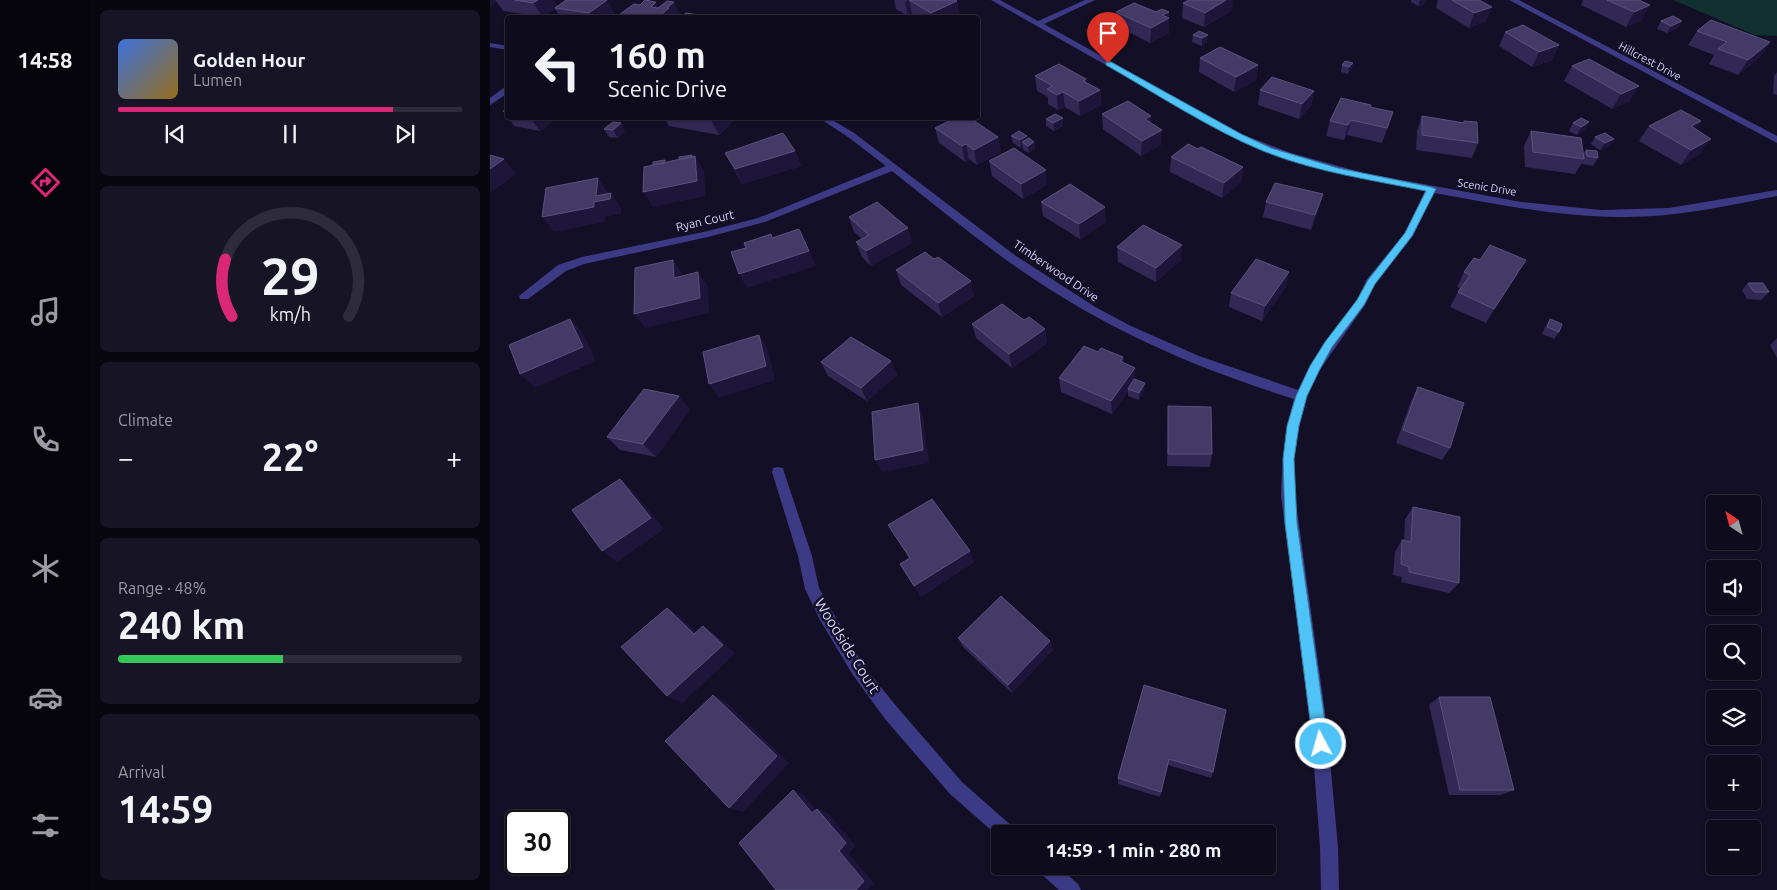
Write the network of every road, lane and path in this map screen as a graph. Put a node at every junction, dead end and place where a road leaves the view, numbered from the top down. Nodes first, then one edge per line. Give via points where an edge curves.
1 (995, 0) edge
2 (1091, 0) edge
3 (1513, 0) edge
4 (1038, 24) junction
5 (490, 45) edge
6 (505, 48) edge
7 (505, 91) edge
8 (490, 102) edge
9 (827, 120) edge
10 (1777, 140) edge
11 (893, 167) junction
12 (1431, 189) junction
13 (1777, 193) edge
14 (524, 296) dead end
15 (1301, 396) junction
16 (778, 472) dead end
17 (998, 825) edge
18 (1055, 875) edge
19 (1072, 890) edge
20 (1330, 890) edge

1 - 4 street, Scenic Drive
2 - 4 street
3 - 10 street, Hillcrest Drive
4 - 12 street, Scenic Drive via 1268,150 1336,171
5 - 6 street
7 - 8 street
9 - 11 street, Timberwood Drive via 856,136
11 - 14 street, Ryan Court via 761,220 582,261 562,268
11 - 15 street, Timberwood Drive via 1030,270 1093,311 1199,361
12 - 13 street, Scenic Drive via 1516,204 1620,214 1683,210
12 - 15 street via 1408,234 1329,345
15 - 20 street via 1288,459 1288,496 1319,727
16 - 17 street, Woodside Court via 812,589 858,670 956,788
18 - 19 street

